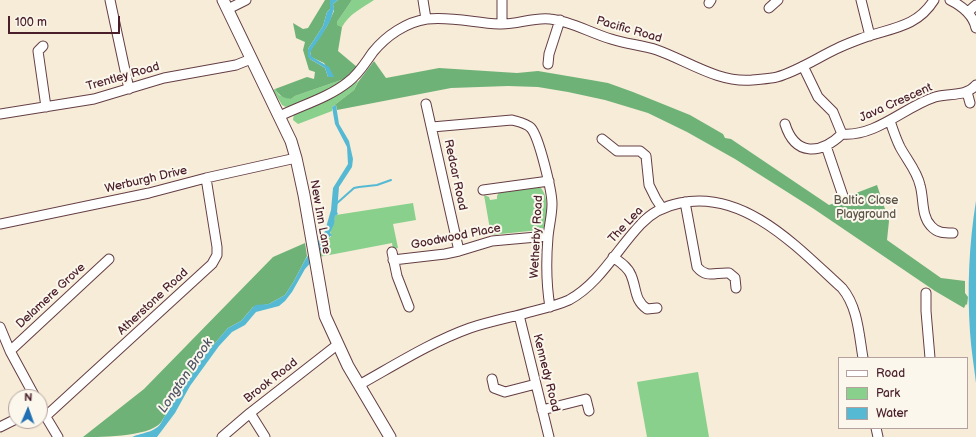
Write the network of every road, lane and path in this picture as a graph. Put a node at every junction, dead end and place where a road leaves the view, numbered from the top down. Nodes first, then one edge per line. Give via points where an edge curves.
1 (110, 0) edge
2 (246, 0) edge
3 (423, 0) edge
4 (502, 0) edge
5 (778, 0) edge
6 (861, 0) edge
7 (934, 0) edge
8 (950, 0) edge
9 (225, 5) edge
10 (976, 5) edge
11 (769, 8) dead end
12 (968, 12) junction
13 (426, 19) junction
14 (560, 20) junction
15 (502, 24) junction
16 (976, 28) edge
17 (870, 36) junction
18 (38, 48) dead end
19 (251, 58) junction
20 (548, 64) dead end
21 (803, 66) junction
22 (976, 85) edge
23 (129, 89) junction
24 (967, 92) junction
25 (970, 103) dead end
26 (426, 104) dead end
27 (46, 107) junction
28 (0, 114) edge
29 (280, 116) junction
30 (890, 121) junction
31 (785, 124) dead end
32 (432, 127) junction
33 (842, 134) junction
34 (602, 139) dead end
35 (826, 146) junction
36 (296, 158) junction
37 (206, 178) junction
38 (549, 182) junction
39 (488, 192) dead end
40 (839, 192) dead end
41 (685, 202) junction
42 (662, 208) junction
43 (0, 224) edge
44 (948, 230) dead end
45 (548, 236) junction
46 (459, 251) junction
47 (613, 257) junction
48 (108, 259) dead end
49 (736, 288) dead end
50 (928, 299) dead end
51 (409, 307) dead end
52 (550, 307) junction
53 (657, 308) dead end
54 (519, 315) junction
55 (0, 327) edge
56 (337, 345) junction
57 (10, 351) junction
58 (863, 357) edge
59 (930, 357) edge
60 (492, 379) dead end
61 (536, 384) junction
62 (360, 385) junction
63 (31, 389) edge
64 (542, 410) junction
65 (589, 411) dead end
66 (250, 413) junction
67 (48, 414) edge
68 (48, 420) edge
69 (58, 437) edge
70 (222, 437) edge
71 (265, 437) edge
72 (390, 437) edge
73 (549, 437) edge

1 - 23 street
2 - 9 street
3 - 13 street
4 - 15 street
5 - 11 street
6 - 17 street
7 - 17 street, Pacific Road via 916,20
8 - 12 street
9 - 19 street, New Inn Lane
10 - 12 street
12 - 16 street
13 - 15 street, Pacific Road
13 - 29 street, Pacific Road via 401,28 386,38 359,73 346,84
14 - 15 street, Pacific Road via 547,18
14 - 20 street
14 - 21 street, Pacific Road via 613,40 656,50 701,70 728,78 750,80 777,77
17 - 21 street, Pacific Road via 838,48
18 - 27 street
19 - 23 street, Trentley Road via 236,65 164,78
19 - 29 street, New Inn Lane
21 - 33 street via 818,97 833,112
22 - 24 street, Java Crescent
23 - 27 street, Trentley Road via 94,99
24 - 25 street
24 - 30 street, Java Crescent via 928,99
26 - 32 street, Redcar Road
27 - 28 street, Trentley Road
29 - 36 street, New Inn Lane
30 - 33 street, Java Crescent via 853,135
30 - 44 street via 900,146 918,176 925,216 930,226 936,232
31 - 35 street via 784,134 804,149
32 - 38 street, Wetherby Road via 505,120 525,123 535,135
32 - 46 street, Redcar Road
33 - 35 street
34 - 42 street via 617,151 640,152 646,156 650,185
35 - 40 street
36 - 37 street, Werburgh Drive
36 - 56 street, New Inn Lane via 325,316
37 - 43 street, Werburgh Drive via 149,193
37 - 67 street, Atherstone Road via 217,247 217,256 212,264
38 - 39 street
38 - 45 street, Wetherby Road via 552,204
41 - 42 street, The Lea
41 - 49 street via 697,267 702,273 729,273 735,278
41 - 58 street, The Lea via 694,200 723,204 745,212 767,224 804,254 842,288 850,299
42 - 47 street, The Lea via 648,217
45 - 46 street, Goodwood Place via 492,241
45 - 52 street, Wetherby Road via 546,283
46 - 51 street, Goodwood Place via 392,256
47 - 52 street, The Lea via 595,280 578,294
47 - 53 street via 631,274 640,305 647,310
48 - 57 street, Delamere Grove
50 - 59 street
52 - 54 street, The Lea
54 - 61 street, Kennedy Road
54 - 62 street, The Lea via 471,328 444,339
55 - 57 street
56 - 62 street, New Inn Lane
56 - 66 street, Brook Road
57 - 63 street
60 - 61 street via 494,388 505,392
61 - 64 street, Kennedy Road
62 - 72 street, New Inn Lane
64 - 65 street via 586,399
64 - 73 street, Kennedy Road
66 - 70 street, Brook Road
66 - 71 street
68 - 69 street

